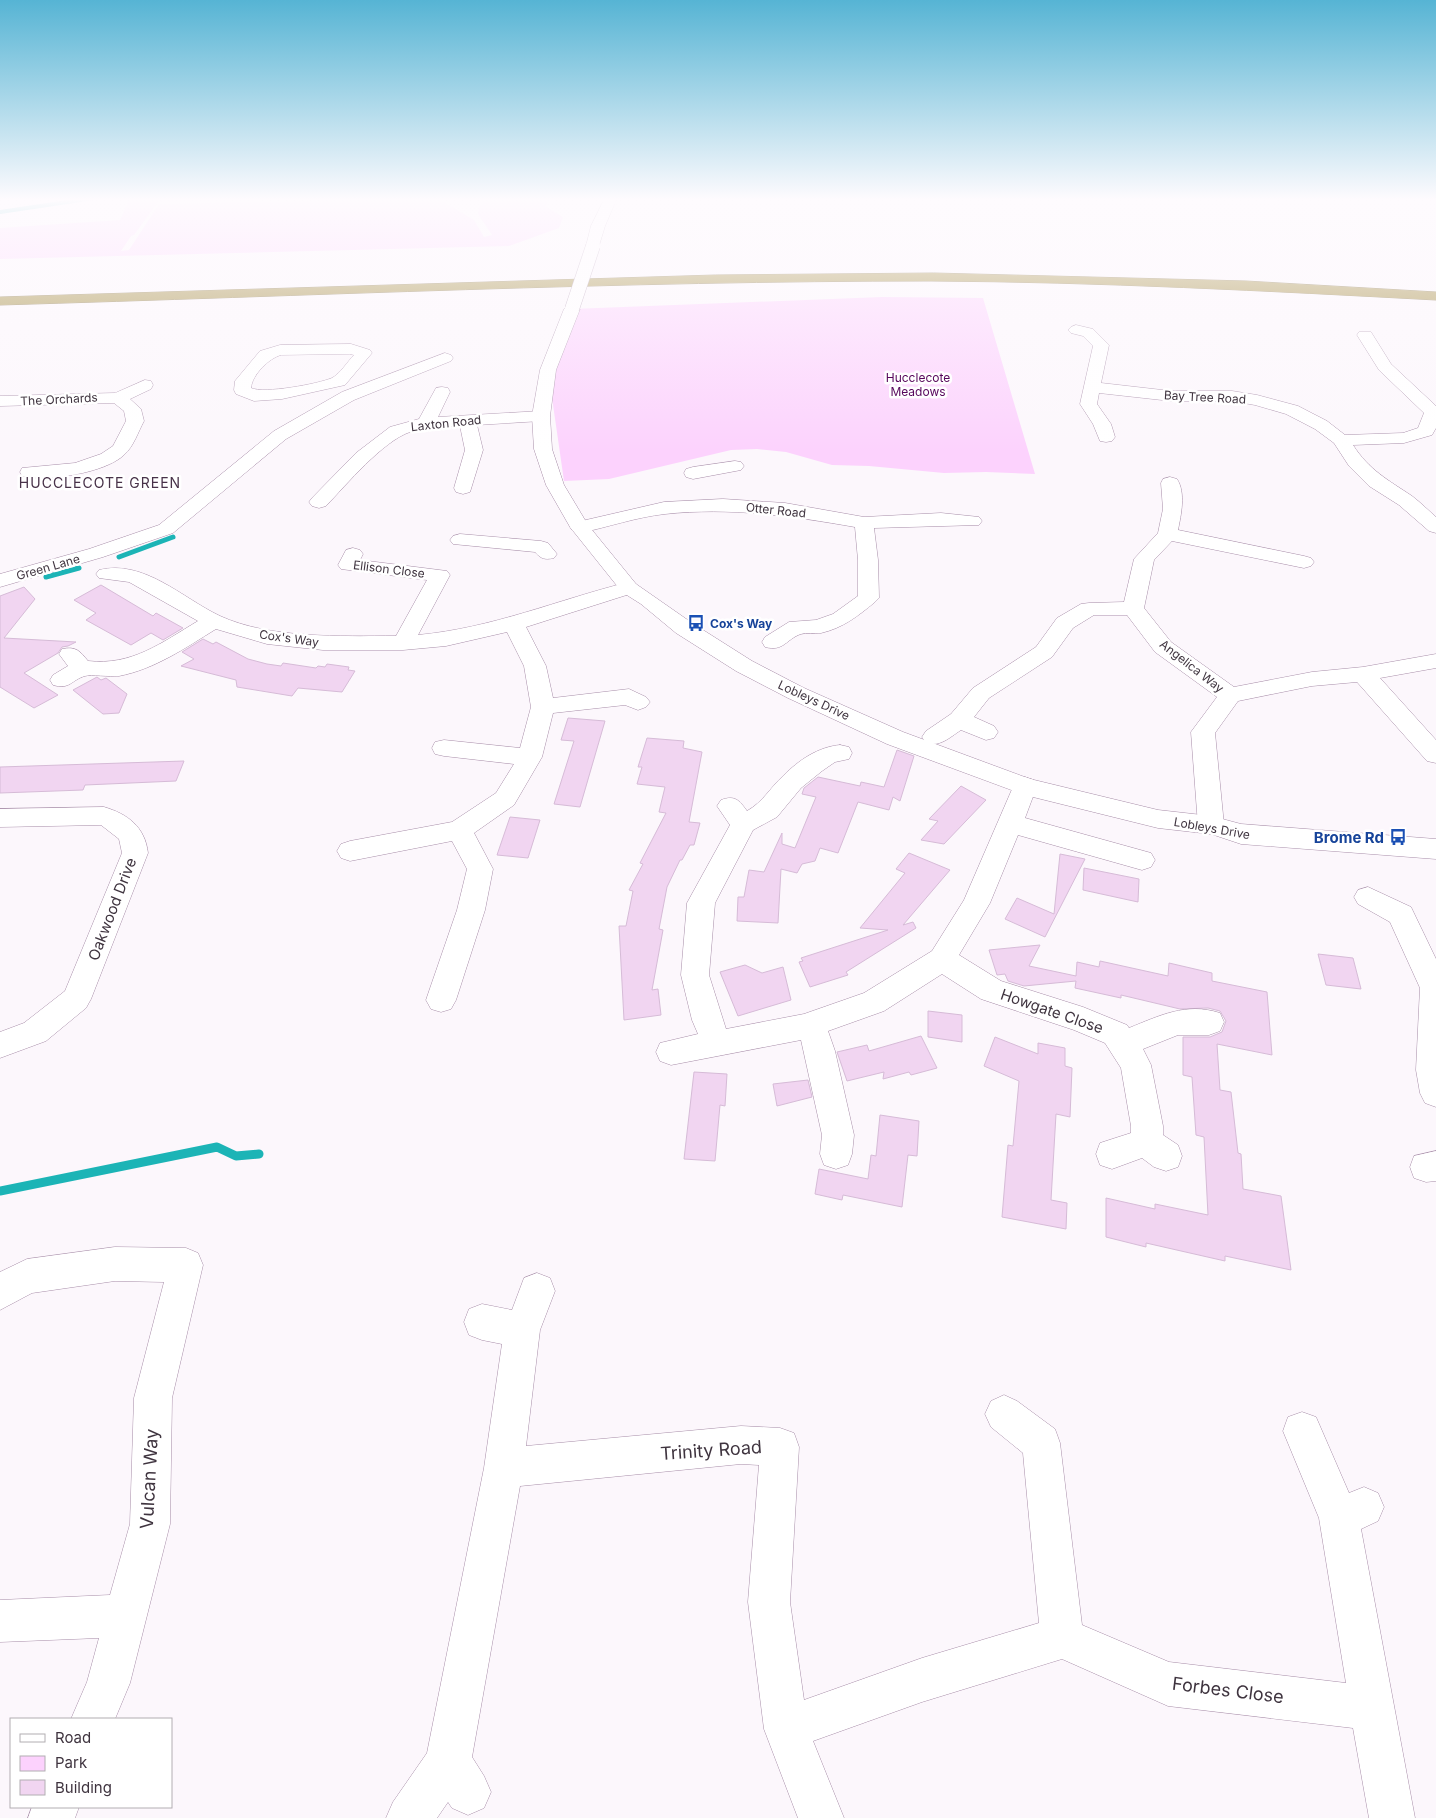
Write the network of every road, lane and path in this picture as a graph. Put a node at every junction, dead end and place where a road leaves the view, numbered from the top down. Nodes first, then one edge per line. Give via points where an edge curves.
1 (165, 283) edge
2 (581, 283) edge
3 (593, 283) edge
4 (1184, 283) edge
5 (0, 288) edge
6 (1436, 296) edge
7 (0, 301) edge
8 (1090, 331) dead end
9 (1386, 336) dead end
10 (445, 358) dead end
11 (339, 381) junction
12 (145, 385) dead end
13 (1092, 387) junction
14 (442, 392) dead end
15 (348, 396) junction
16 (118, 398) junction
17 (0, 401) edge
18 (541, 416) junction
19 (467, 420) junction
20 (426, 423) junction
21 (1341, 440) junction
22 (1124, 441) dead end
23 (736, 466) dead end
24 (715, 468) junction
25 (30, 472) dead end
26 (693, 473) dead end
27 (1170, 483) dead end
28 (463, 488) dead end
29 (319, 502) dead end
30 (723, 505) junction
31 (989, 509) dead end
32 (864, 523) junction
33 (580, 527) junction
34 (1436, 527) edge
35 (1168, 534) junction
36 (453, 552) junction
37 (547, 554) dead end
38 (1290, 563) dead end
39 (347, 564) dead end
40 (106, 574) dead end
41 (0, 581) edge
42 (629, 588) junction
43 (1133, 608) junction
44 (213, 622) junction
45 (514, 624) junction
46 (773, 642) dead end
47 (404, 643) junction
48 (1436, 661) edge
49 (1363, 674) junction
50 (61, 680) dead end
51 (636, 694) dead end
52 (1230, 695) junction
53 (543, 707) junction
54 (959, 720) junction
55 (986, 732) dead end
56 (934, 737) dead end
57 (444, 748) dead end
58 (840, 753) dead end
59 (1436, 755) edge
60 (530, 757) junction
61 (1025, 786) junction
62 (0, 818) edge
63 (1010, 823) junction
64 (1211, 825) junction
65 (459, 830) junction
66 (1436, 849) edge
67 (350, 851) dead end
68 (1142, 860) dead end
69 (1368, 897) dead end
70 (942, 959) junction
71 (441, 1000) dead end
72 (1209, 1022) dead end
73 (810, 1025) junction
74 (718, 1044) junction
75 (1122, 1044) junction
76 (0, 1045) edge
77 (670, 1052) dead end
78 (1436, 1093) edge
79 (836, 1154) dead end
80 (1112, 1154) dead end
81 (538, 1291) dead end
82 (0, 1292) edge
83 (482, 1322) dead end
84 (522, 1330) junction
85 (1004, 1414) dead end
86 (1302, 1431) dead end
87 (504, 1468) junction
88 (125, 1616) junction
89 (0, 1621) edge
90 (1062, 1638) junction
91 (1372, 1708) junction
92 (93, 1718) edge
93 (786, 1728) junction
94 (409, 1818) edge
95 (821, 1818) edge
96 (1392, 1818) edge

1 - 5 highway
2 - 18 street, Lobleys Drive, bridge via 548,370
3 - 7 highway
4 - 6 highway
8 - 13 street via 1101,345
9 - 21 street via 1358,335 1385,367 1433,412 1426,431 1404,438
10 - 15 street, Green Lane
11 - 11 street via 364,353 351,349 280,350 266,354 243,381 242,390 254,396 282,394
11 - 15 street
12 - 16 street, The Orchards
13 - 21 street, Bay Tree Road via 1171,396 1232,396 1257,400 1292,410 1322,425
13 - 22 street via 1088,404 1102,424 1100,438
14 - 20 street
15 - 41 street, Green Lane via 280,435 166,529
16 - 17 street, The Orchards
16 - 25 street, The Orchards via 132,408 135,421 118,451 90,465 69,470
18 - 19 street, Laxton Road
18 - 33 street, Lobleys Drive via 543,448 554,485
19 - 20 street, Laxton Road
19 - 28 street via 474,450
20 - 29 street, Laxton Road via 396,431 362,457
21 - 34 street, Bay Tree Road via 1355,462 1376,482 1406,501
23 - 24 street
24 - 26 street
24 - 30 street
27 - 35 street via 1173,510
30 - 32 street, Otter Road via 785,509
30 - 33 street, Otter Road via 664,508
31 - 32 street, Otter Road via 971,526 941,518
32 - 46 street via 868,598 841,618 818,627 795,621
33 - 42 street, Lobleys Drive
35 - 38 street
35 - 43 street via 1144,559
36 - 37 street, Ellison Close via 541,547
36 - 39 street, Ellison Close
36 - 47 street, Ellison Close
40 - 44 street, Cox's Way via 138,574
42 - 45 street, Cox's Way
42 - 61 street, Lobleys Drive via 736,661 796,693 895,738
43 - 52 street, Angelica Way via 1163,646
43 - 54 street via 1089,609 1065,623 1044,652 981,692
44 - 47 street, Cox's Way via 294,641
44 - 50 street via 152,658 130,665 106,670 76,661
45 - 47 street, Cox's Way via 446,639
45 - 53 street via 535,666
48 - 49 street
49 - 52 street via 1312,679
49 - 59 street
51 - 53 street
52 - 64 street via 1203,732
53 - 60 street
54 - 55 street
54 - 56 street
57 - 60 street
58 - 74 street via 829,754 813,765 792,782 768,811 737,815 700,903 695,975 707,1020
60 - 65 street via 504,799
61 - 63 street
61 - 64 street, Lobleys Drive via 1158,819
62 - 76 street, Oakwood Drive via 104,816 126,829 134,841 134,853 76,999 36,1032
63 - 68 street
63 - 70 street via 976,903
64 - 66 street, Lobleys Drive via 1241,834
65 - 67 street
65 - 71 street via 480,869 471,910
69 - 78 street via 1401,915 1435,988 1431,1070
70 - 73 street via 874,1002
70 - 75 street, Howgate Close via 991,990 1083,1020 1116,1034
72 - 75 street via 1176,1022
73 - 74 street
73 - 79 street via 820,1051 838,1135
74 - 77 street
75 - 80 street, Howgate Close via 1136,1065 1146,1126 1156,1149
81 - 84 street
82 - 88 street, Vulcan Way via 27,1276 115,1264 186,1265 153,1398 150,1524
83 - 84 street
84 - 87 street
85 - 90 street via 1041,1442
86 - 91 street via 1352,1512
87 - 93 street, Trinity Road via 740,1445 780,1447 770,1602
87 - 94 street via 458,1777
88 - 89 street
88 - 92 street, Vulcan Way via 108,1683
90 - 91 street, Forbes Close via 1168,1684
90 - 93 street via 922,1680
91 - 96 street
93 - 95 street, Trinity Road

